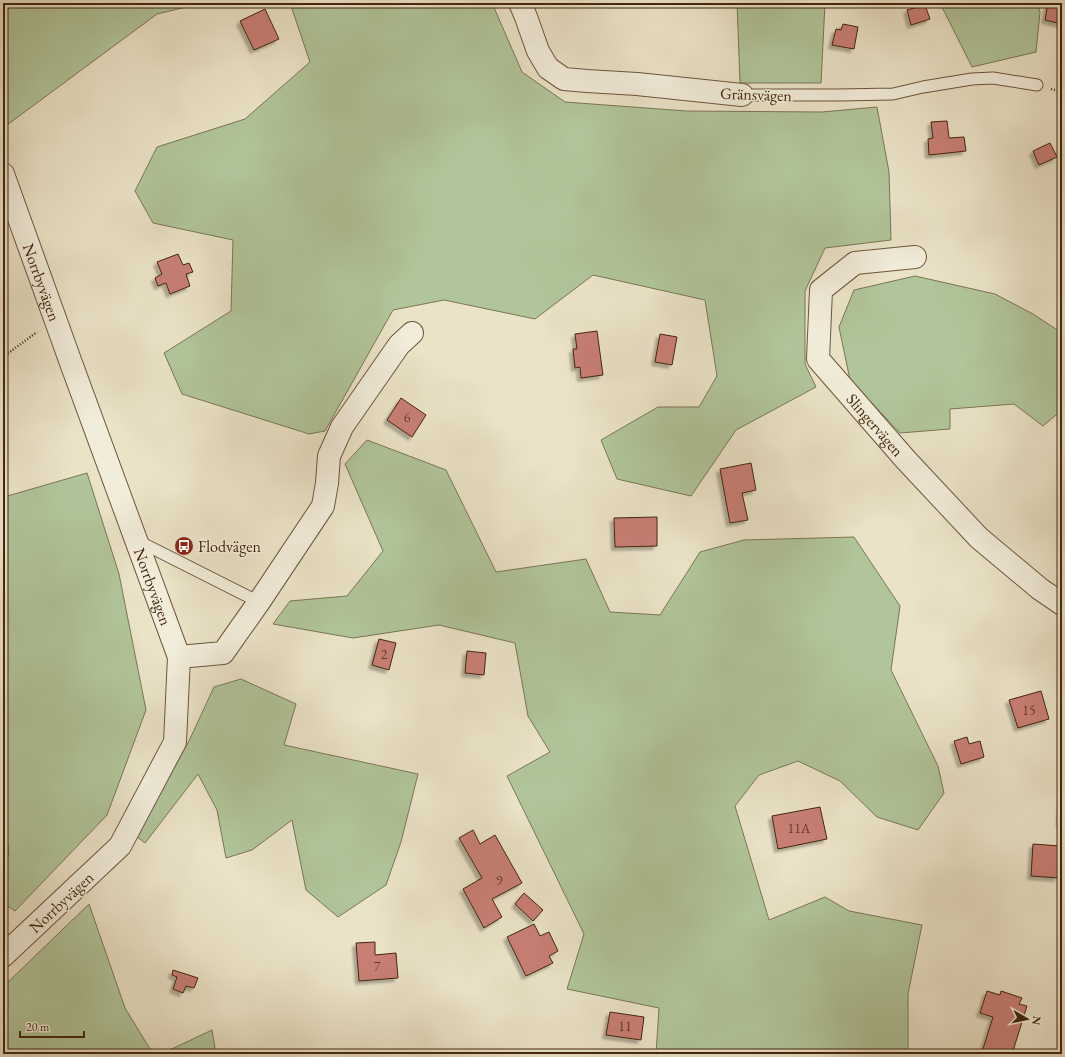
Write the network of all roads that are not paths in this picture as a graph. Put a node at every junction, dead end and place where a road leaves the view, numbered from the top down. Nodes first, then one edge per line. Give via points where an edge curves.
1 (520, 3) edge
2 (1038, 85) dead end
3 (742, 95) joint
4 (3, 174) edge
5 (915, 257) dead end
6 (412, 333) dead end
7 (137, 540) junction
8 (259, 602) junction
9 (1062, 604) edge
10 (179, 657) junction
11 (3, 956) edge

1 - 3 street, Gränsvägen via 538,51 548,68 564,79
2 - 3 lane, Gränsvägen via 993,78 972,79 892,94
4 - 7 street, Norrbyvägen
5 - 9 street, Slingervägen via 855,263 821,290 818,359 906,460 979,538
6 - 8 street via 399,345 342,427 330,456 323,506
7 - 8 lane
7 - 10 street, Norrbyvägen
8 - 10 street via 223,653
10 - 11 street, Norrbyvägen via 175,742 120,846

